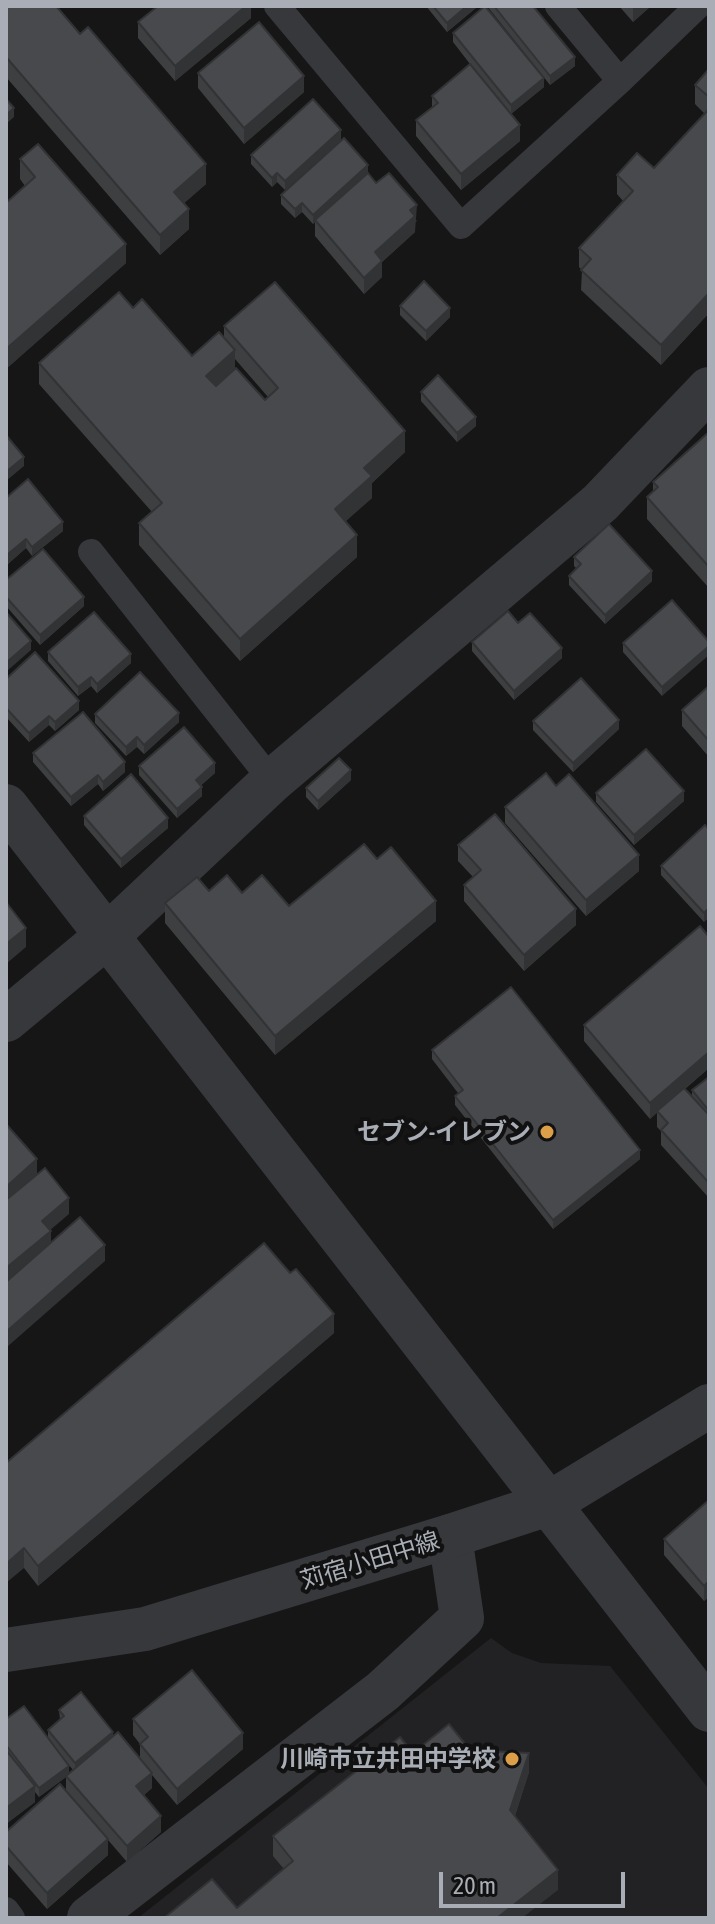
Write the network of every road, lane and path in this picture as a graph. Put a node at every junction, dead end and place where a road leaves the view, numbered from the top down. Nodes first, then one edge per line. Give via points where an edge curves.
1 (277, 6) edge
2 (558, 6) edge
3 (698, 6) edge
4 (620, 81) junction
5 (709, 389) edge
6 (91, 552) dead end
7 (272, 781) junction
8 (6, 806) edge
9 (107, 936) junction
10 (6, 1020) edge
11 (709, 1406) edge
12 (548, 1504) junction
13 (450, 1536) junction
14 (6, 1650) edge
15 (709, 1710) edge
16 (6, 1910) edge
17 (12, 1918) edge
18 (89, 1918) edge

1 - 4 lane via 461,226
2 - 4 lane
3 - 4 lane
5 - 7 street via 600,503
6 - 7 lane
7 - 9 street
8 - 9 street
9 - 10 street
9 - 12 street
11 - 12 street, 苅宿小田中線
12 - 13 street, 苅宿小田中線
12 - 15 street
13 - 14 street, 苅宿小田中線 via 145,1629
13 - 18 street via 462,1618 383,1691
16 - 17 lane

